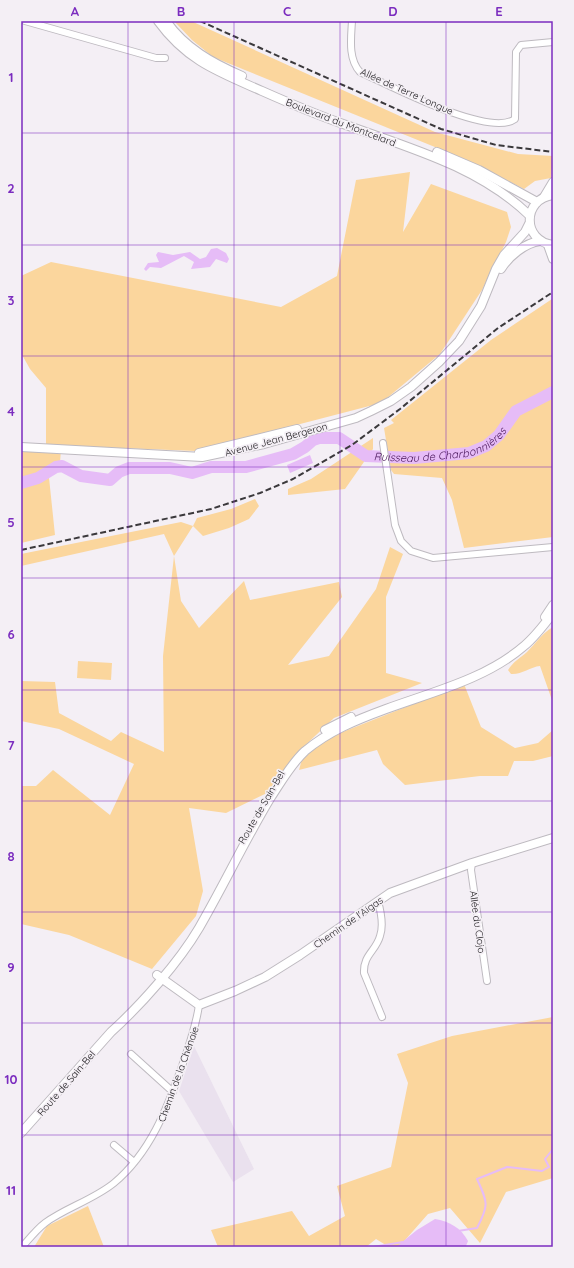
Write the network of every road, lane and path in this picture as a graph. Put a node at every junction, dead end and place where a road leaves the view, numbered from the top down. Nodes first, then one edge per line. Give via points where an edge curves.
1 (25, 21) edge
2 (158, 21) edge
3 (166, 21) edge
4 (352, 21) edge
5 (553, 42) edge
6 (165, 58) dead end
7 (553, 182) edge
8 (553, 195) edge
9 (540, 199) junction
10 (530, 215) junction
11 (529, 224) junction
12 (540, 241) junction
13 (551, 245) edge
14 (553, 259) edge
15 (490, 284) junction
16 (382, 443) dead end
17 (21, 447) edge
18 (553, 547) edge
19 (553, 605) edge
20 (553, 613) edge
21 (553, 838) edge
22 (472, 863) junction
23 (378, 901) junction
24 (159, 976) junction
25 (487, 981) dead end
26 (200, 1005) junction
27 (382, 1017) dead end
28 (131, 1054) dead end
29 (173, 1092) junction
30 (21, 1133) edge
31 (114, 1145) dead end
32 (134, 1162) junction
33 (22, 1247) edge

1 - 6 street via 156,58
2 - 10 main road, Boulevard du Montcelard via 181,47 211,69 344,124 426,153 474,175
3 - 9 main road, Boulevard du Montcelard via 184,42 214,64 345,119 426,148
4 - 5 street, Allée de Terre Longue via 350,43 354,66 360,72 438,108 482,122 509,124 516,119 516,52 522,45
7 - 9 main road
8 - 9 main road
9 - 10 main road
10 - 11 main road
11 - 12 main road via 533,234
11 - 15 main road, Avenue Jean Bergeron via 504,255
12 - 13 main road
12 - 15 main road, Avenue Jean Bergeron via 530,243 506,261
13 - 14 main road
15 - 17 main road, Avenue Jean Bergeron via 471,324 439,362 401,395 364,414 187,456
16 - 18 street via 395,525 401,541 412,551 433,558
19 - 24 main road, Route de Sain-Bel via 521,642 504,656 473,672 337,722 303,748 275,781 194,926
20 - 24 main road, Route de Sain-Bel via 540,631 523,647 487,670 353,721 330,732 304,752 288,772 247,837 198,929
21 - 22 main road, Chemin de l'Aigas
22 - 23 main road, Chemin de l'Aigas via 407,886
22 - 25 street, Allée du Clojo
23 - 26 main road, Chemin de l'Aigas via 265,977
23 - 27 street via 382,924 380,936 368,954 364,973
24 - 26 main road
24 - 30 main road, Route de Sain-Bel via 124,1021 111,1032
26 - 29 street, Chemin de la Chênaie via 197,1024
28 - 29 street
29 - 32 street, Chemin de la Chênaie via 155,1132
31 - 32 street
32 - 33 street, Chemin de la Chênaie via 114,1183 45,1223

